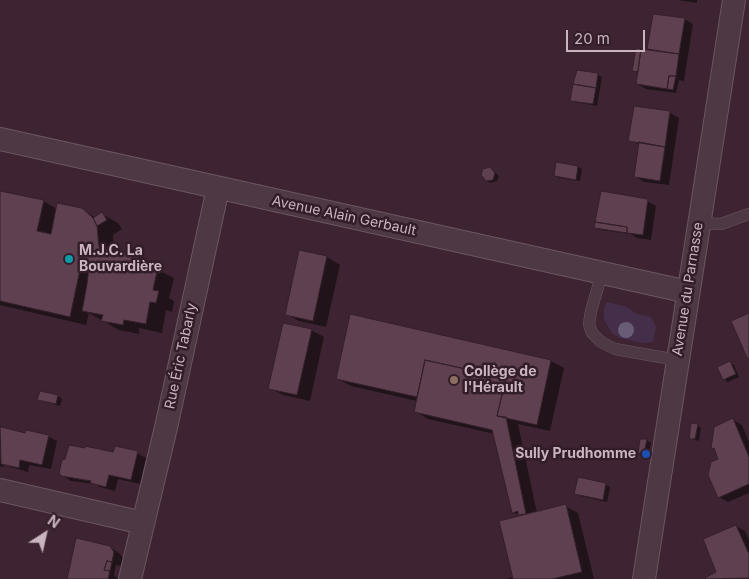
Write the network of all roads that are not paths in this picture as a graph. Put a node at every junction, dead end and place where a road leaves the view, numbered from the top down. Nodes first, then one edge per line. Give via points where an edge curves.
1 (734, 0) edge
2 (0, 140) edge
3 (218, 188) junction
4 (749, 214) edge
5 (699, 224) junction
6 (602, 273) junction
7 (688, 292) junction
8 (677, 360) junction
9 (0, 490) edge
10 (144, 524) junction
11 (130, 579) edge
12 (644, 579) edge

1 - 5 street, Avenue du Parnasse
2 - 3 street, Avenue Alain Gerbault
3 - 6 street, Avenue Alain Gerbault
3 - 10 street, Rue Éric Tabarly
4 - 5 lane via 721,224
5 - 7 street, Avenue du Parnasse
6 - 7 street, Avenue Alain Gerbault
6 - 8 lane via 591,311 589,324 592,333 615,349
7 - 8 street, Avenue du Parnasse
8 - 12 street, Avenue du Parnasse
9 - 10 street
10 - 11 street, Rue Éric Tabarly

